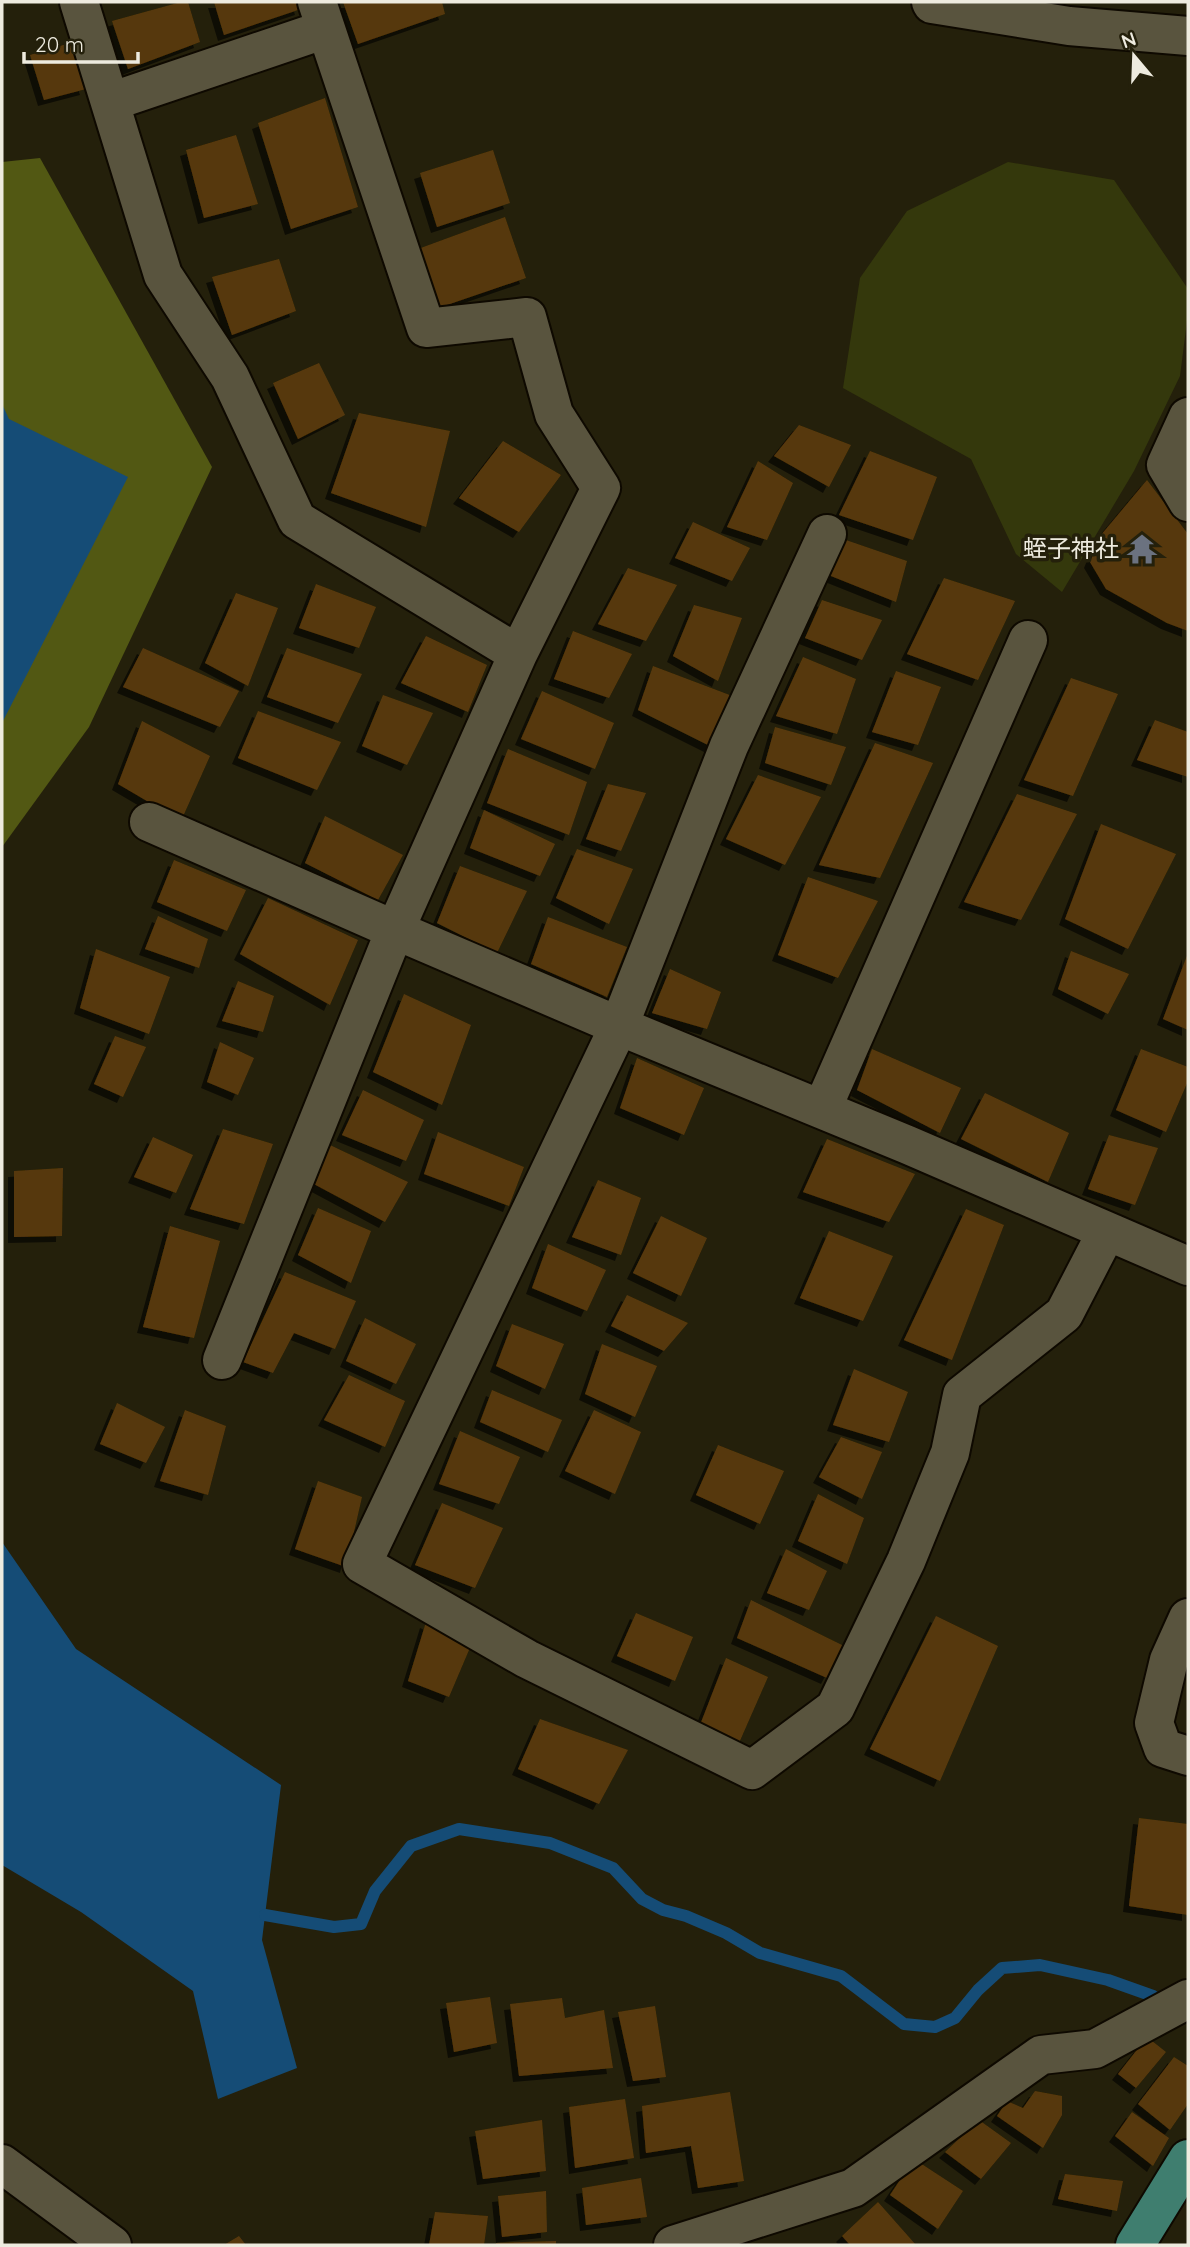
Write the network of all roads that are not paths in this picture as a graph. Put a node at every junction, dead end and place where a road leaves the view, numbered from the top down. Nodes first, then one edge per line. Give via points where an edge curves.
1 (931, 2) edge
2 (86, 4) edge
3 (322, 15) edge
4 (1188, 36) edge
5 (110, 102) junction
6 (1188, 417) edge
7 (1188, 502) edge
8 (827, 534) dead end
9 (1028, 640) dead end
10 (517, 654) junction
11 (149, 822) dead end
12 (395, 930) junction
13 (619, 1026) junction
14 (822, 1109) junction
15 (1107, 1231) junction
16 (1188, 1266) edge
17 (222, 1360) dead end
18 (1188, 1618) edge
19 (1188, 1756) edge
20 (1188, 1999) edge
21 (1188, 2159) edge
22 (2, 2164) edge
23 (112, 2245) edge
24 (673, 2245) edge
25 (1135, 2245) edge

1 - 4 street via 1069,26
2 - 5 street
3 - 5 street
3 - 10 street via 426,328 527,317 554,414 601,488
5 - 10 street via 163,275 230,377 297,520
6 - 7 street via 1166,465
8 - 13 street via 729,746
9 - 14 street
10 - 12 street
11 - 12 street
12 - 13 street
12 - 17 street
13 - 14 street
13 - 15 street via 362,1564 527,1659 752,1770 835,1708 906,1561 950,1453 962,1395 1064,1314
14 - 15 street
15 - 16 street
18 - 19 street via 1169,1660 1154,1723 1163,1748
20 - 24 street via 1095,2049 1041,2055 853,2188
21 - 25 main road
22 - 23 street

